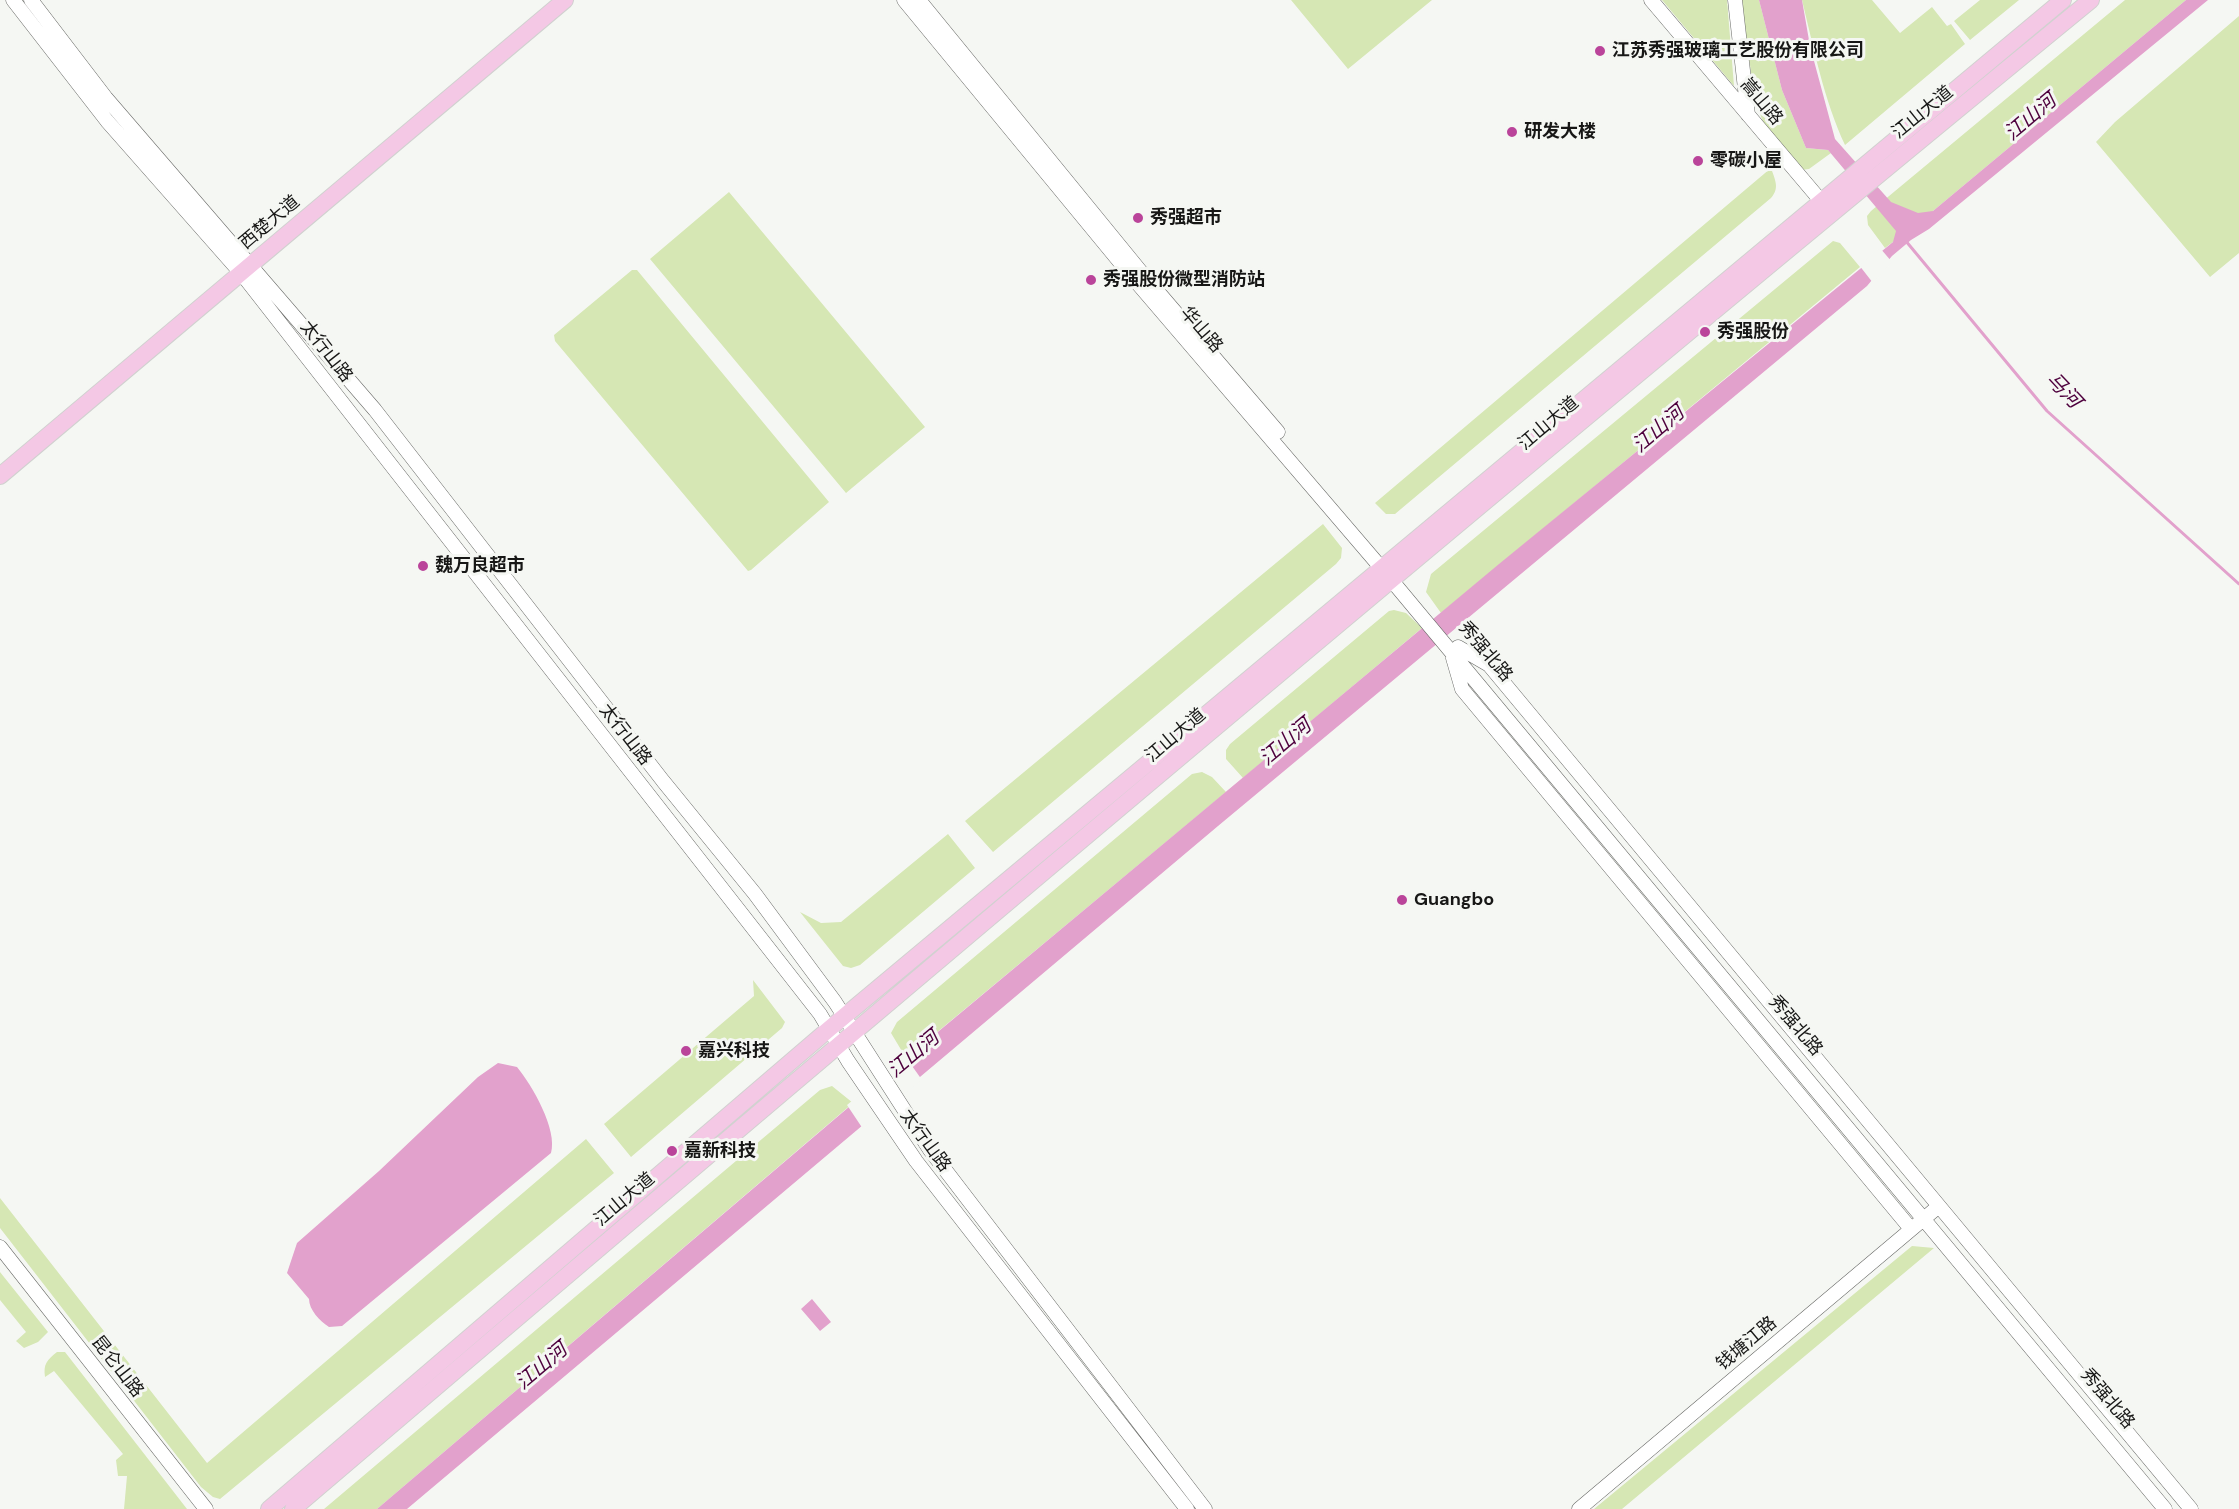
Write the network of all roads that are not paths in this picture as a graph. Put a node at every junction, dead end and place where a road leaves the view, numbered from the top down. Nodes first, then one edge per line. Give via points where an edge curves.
1 (13, 0) edge
2 (31, 0) edge
3 (565, 0) edge
4 (904, 0) edge
5 (919, 0) edge
6 (1651, 0) edge
7 (1735, 0) edge
8 (2063, 0) edge
9 (2091, 0) edge
10 (1748, 115) junction
11 (1821, 201) junction
12 (246, 269) junction
13 (0, 476) edge
14 (1391, 573) junction
15 (1453, 649) junction
16 (844, 1016) junction
17 (829, 1029) junction
18 (854, 1031) junction
19 (838, 1044) junction
20 (1925, 1217) junction
21 (0, 1247) edge
22 (206, 1509) edge
23 (269, 1509) edge
24 (293, 1509) edge
25 (1187, 1509) edge
26 (1205, 1509) edge
27 (1579, 1509) edge
28 (2166, 1509) edge
29 (2176, 1509) edge
30 (2191, 1509) edge

1 - 12 street, 太行山路 via 106,121
2 - 12 street, 太行山路
3 - 12 main road, 西楚大道
4 - 14 street, 华山路 via 1133,278
5 - 14 street, 华山路
6 - 10 street, 嵩山路
7 - 10 street
8 - 11 main road, 江山大道
9 - 14 main road, 江山大道
10 - 11 street, 嵩山路
11 - 14 main road, 江山大道
12 - 13 main road, 西楚大道
12 - 16 street, 太行山路 via 375,410 754,894
12 - 17 street, 太行山路
14 - 15 street, 秀强北路
14 - 16 main road, 江山大道
14 - 18 main road, 江山大道
15 - 20 street, 秀强北路
15 - 20 street via 1462,689
16 - 17 main road, 江山大道
16 - 18 street, 太行山路
17 - 19 street, 太行山路
17 - 23 main road, 江山大道
18 - 19 main road, 江山大道
18 - 26 street, 太行山路 via 930,1150
19 - 24 main road, 江山大道
19 - 25 street, 太行山路 via 916,1161
20 - 27 street, 钱塘江路
20 - 28 street, 秀强北路
20 - 29 street, 秀强北路
20 - 30 street
21 - 22 street, 昆仑山路

